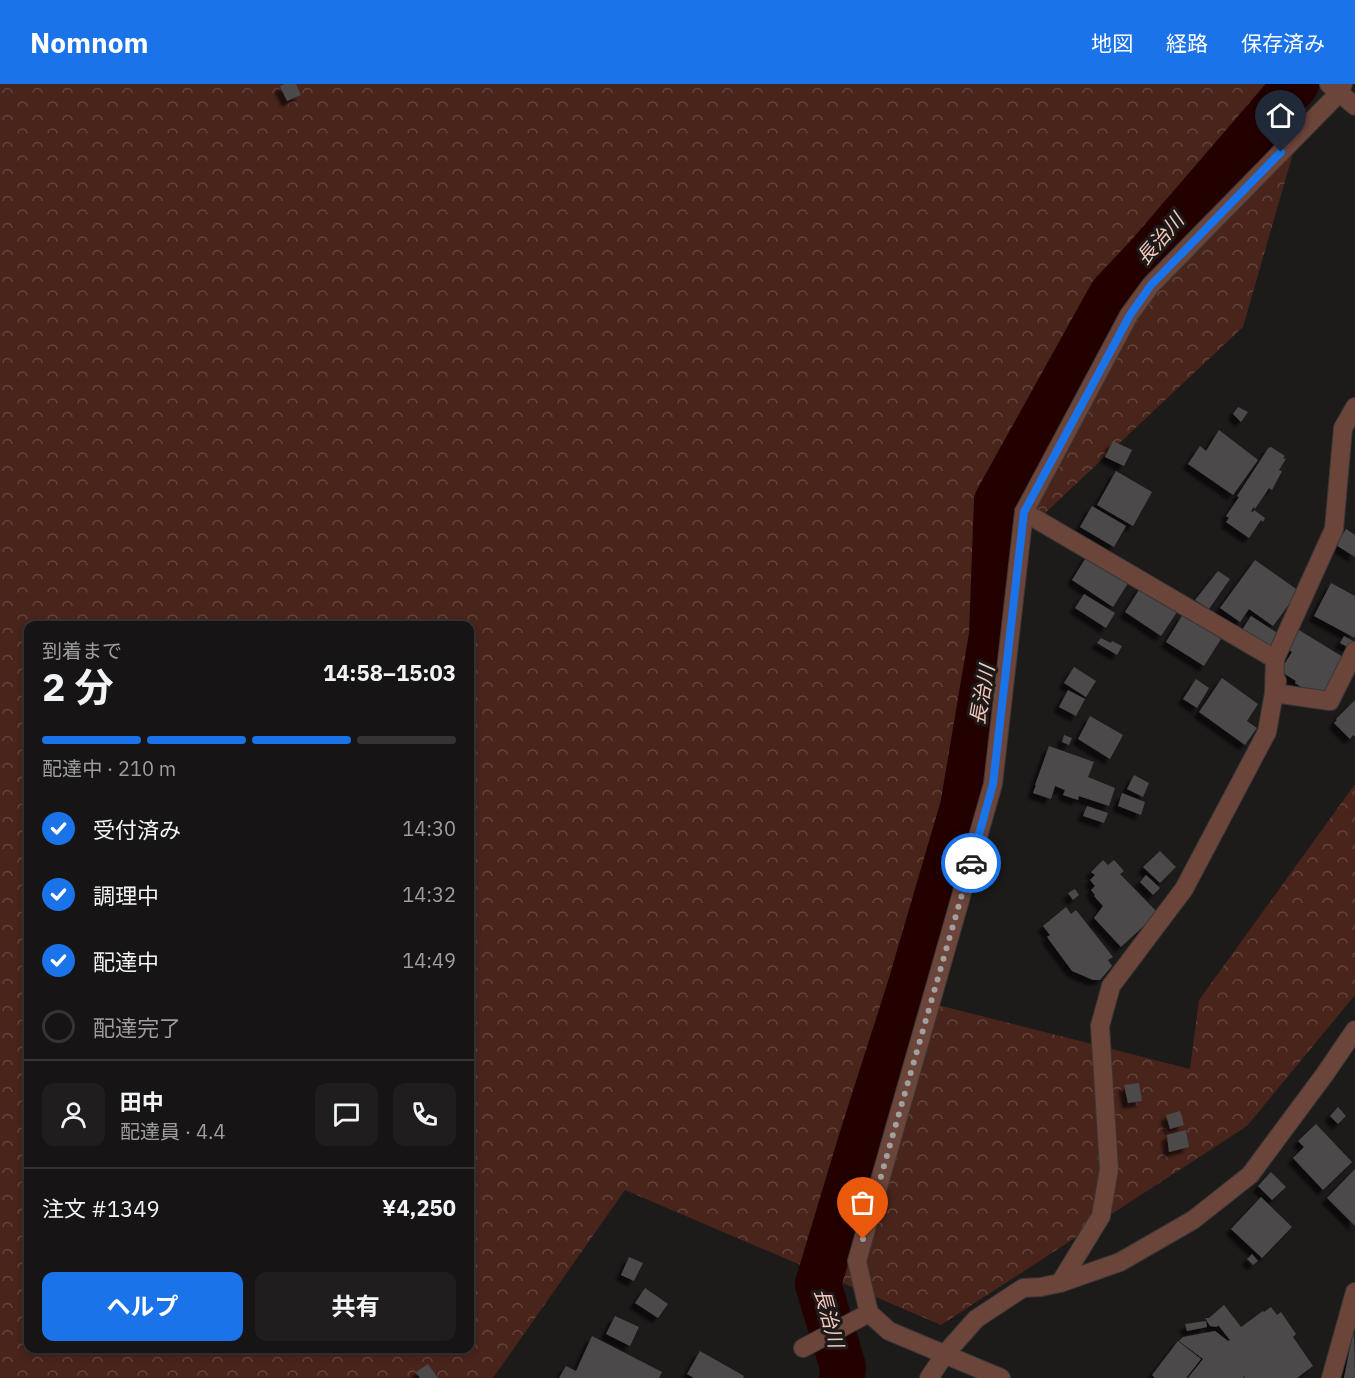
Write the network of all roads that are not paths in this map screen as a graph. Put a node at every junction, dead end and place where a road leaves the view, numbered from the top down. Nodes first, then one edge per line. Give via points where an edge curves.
1 (1337, 87) edge
2 (1355, 106) edge
3 (1355, 407) edge
4 (1024, 512) junction
5 (1294, 615) junction
6 (1355, 651) edge
7 (1275, 659) junction
8 (1274, 693) junction
9 (1355, 1030) edge
10 (1060, 1284) junction
11 (1355, 1292) edge
12 (869, 1313) junction
13 (803, 1348) dead end
14 (945, 1354) junction
15 (929, 1378) edge
16 (1001, 1378) edge
17 (1330, 1378) edge

1 - 2 street
1 - 4 street via 1151,285 1130,315
3 - 5 street via 1343,428 1334,529
4 - 7 street
4 - 12 street via 993,784 857,1261
5 - 7 street
5 - 8 street
6 - 8 street via 1330,701
7 - 8 street
8 - 10 street via 1267,732 1184,889 1111,986 1100,1026 1109,1169 1101,1216
9 - 10 street via 1250,1175 1193,1220 1120,1262
10 - 14 street via 1023,1288 976,1318
11 - 17 street
12 - 13 street
12 - 14 street via 889,1331
14 - 15 street
14 - 16 street

